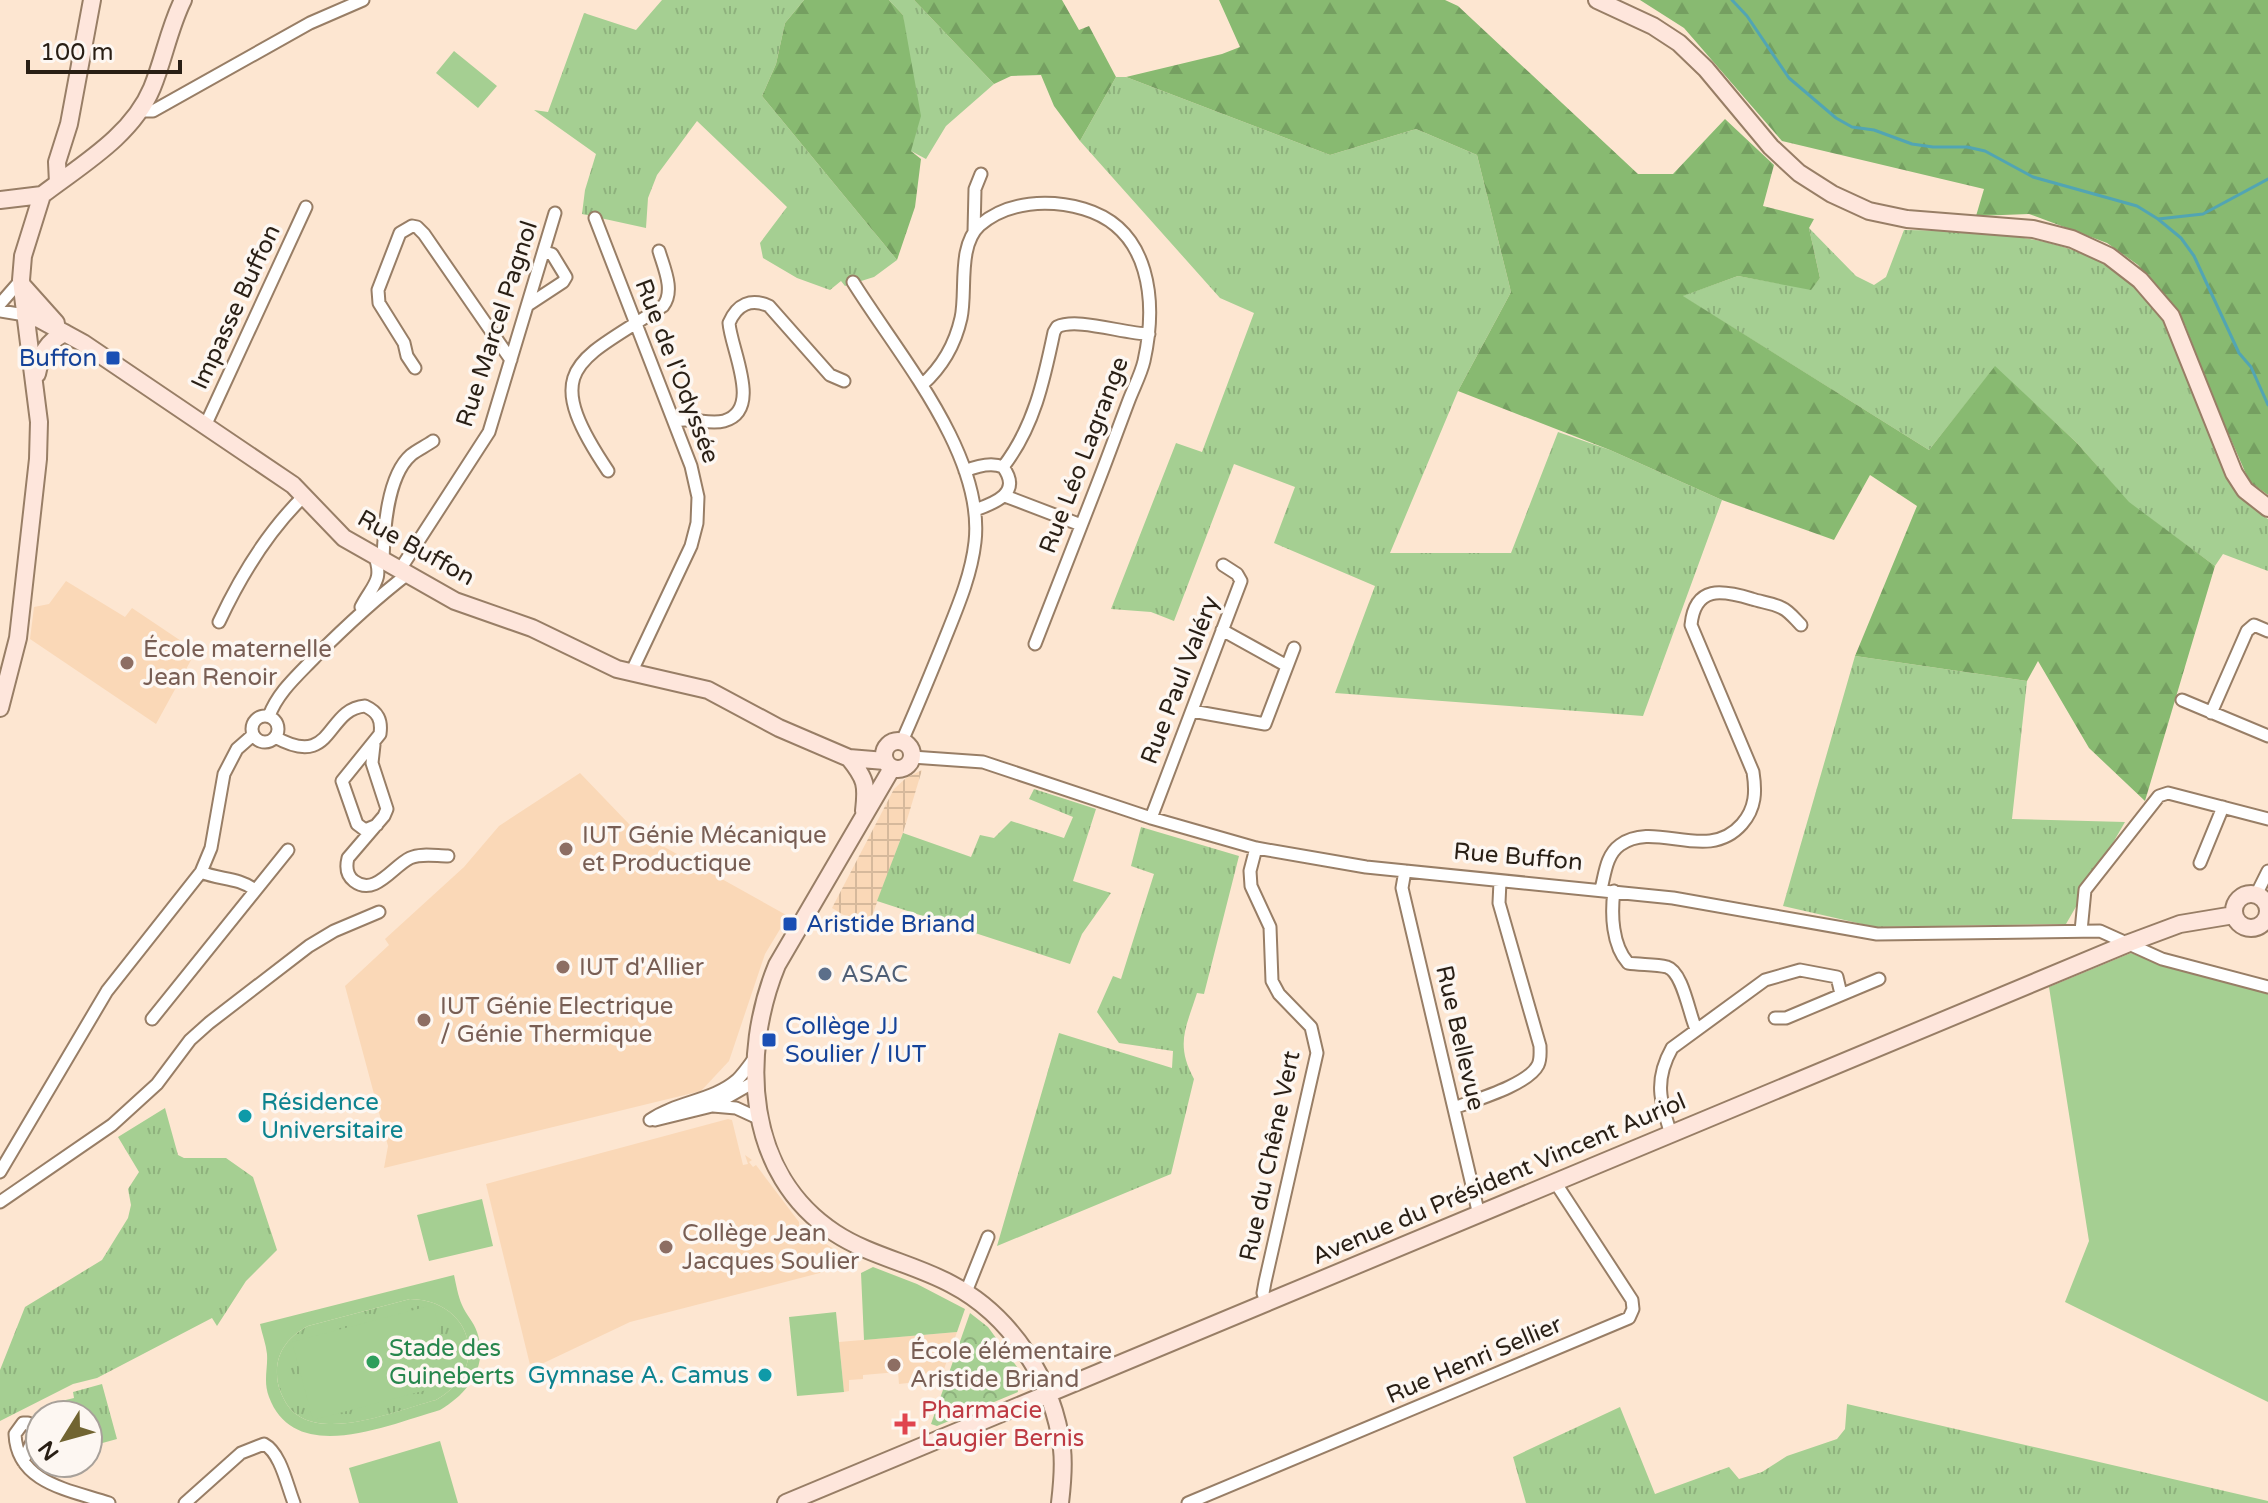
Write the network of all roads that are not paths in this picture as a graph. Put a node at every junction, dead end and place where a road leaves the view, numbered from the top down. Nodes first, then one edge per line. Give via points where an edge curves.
1 (92, 0) edge
2 (183, 0) edge
3 (363, 0) edge
4 (1597, 0) edge
5 (140, 111) junction
6 (981, 174) dead end
7 (58, 183) junction
8 (42, 195) junction
9 (0, 200) edge
10 (306, 207) dead end
11 (555, 213) dead end
12 (595, 218) dead end
13 (974, 232) junction
14 (659, 251) dead end
15 (544, 252) junction
16 (853, 282) dead end
17 (22, 283) junction
18 (0, 304) edge
19 (528, 305) junction
20 (0, 311) edge
21 (25, 315) junction
22 (635, 322) junction
23 (65, 333) junction
24 (1149, 334) junction
25 (511, 360) junction
26 (415, 368) dead end
27 (844, 381) dead end
28 (35, 383) junction
29 (922, 385) junction
30 (674, 421) junction
31 (205, 426) junction
32 (433, 441) dead end
33 (1003, 467) junction
34 (608, 471) dead end
35 (965, 471) junction
36 (304, 496) junction
37 (1005, 496) junction
38 (2268, 508) edge
39 (975, 510) junction
40 (1081, 525) junction
41 (379, 556) junction
42 (1223, 565) dead end
43 (405, 570) junction
44 (357, 614) junction
45 (219, 622) dead end
46 (1801, 625) dead end
47 (1222, 630) junction
48 (2268, 631) edge
49 (1035, 644) dead end
50 (1294, 648) dead end
51 (1287, 666) junction
52 (631, 673) junction
53 (2182, 700) dead end
54 (0, 708) edge
55 (1192, 711) junction
56 (2211, 713) junction
57 (269, 716) junction
58 (253, 735) junction
59 (2268, 736) edge
60 (275, 737) junction
61 (896, 742) junction
62 (374, 744) junction
63 (825, 747) junction
64 (912, 757) junction
65 (849, 758) junction
66 (888, 764) junction
67 (2223, 807) junction
68 (863, 814) junction
69 (1151, 818) junction
70 (2268, 819) edge
71 (357, 824) junction
72 (377, 825) junction
73 (358, 845) junction
74 (1256, 848) junction
75 (288, 850) dead end
76 (448, 856) dead end
77 (2200, 863) dead end
78 (1405, 871) junction
79 (2268, 871) edge
80 (201, 872) junction
81 (1500, 881) junction
82 (255, 890) junction
83 (1608, 890) junction
84 (2256, 895) junction
85 (379, 912) dead end
86 (2268, 913) edge
87 (2234, 915) junction
88 (2081, 931) junction
89 (2129, 943) junction
90 (1879, 979) dead end
91 (2268, 987) edge
92 (1841, 994) junction
93 (1775, 1018) dead end
94 (152, 1019) dead end
95 (1696, 1029) junction
96 (753, 1060) junction
97 (754, 1082) junction
98 (712, 1106) junction
99 (1454, 1108) junction
100 (760, 1119) junction
101 (1671, 1134) junction
102 (0, 1172) edge
103 (1555, 1182) junction
104 (0, 1202) edge
105 (1479, 1215) junction
106 (988, 1237) dead end
107 (966, 1292) junction
108 (1266, 1302) junction
109 (1018, 1341) junction
110 (1047, 1394) junction
111 (1023, 1404) junction
112 (23, 1461) dead end
113 (109, 1503) edge
114 (185, 1503) edge
115 (294, 1503) edge
116 (786, 1503) edge
117 (1060, 1503) edge
118 (1188, 1503) edge

1 - 7 main road via 57,162
2 - 5 main road
3 - 5 street via 310,23 153,111
4 - 38 main road via 1679,43 1771,147 1832,194 1869,211 1907,219 2033,229 2109,256 2140,280 2171,316 2234,473
5 - 7 main road via 125,130
6 - 13 street via 975,189
7 - 8 main road
8 - 9 main road
8 - 17 main road via 23,256
10 - 31 street, Impasse Buffon
11 - 15 street, Rue Marcel Pagnol
12 - 22 street, Rue de l'Odyssée
13 - 24 street, Rue Léo Lagrange via 994,216 1025,204 1080,208 1113,223 1136,250 1147,275
13 - 29 street via 954,344
14 - 22 street via 668,299
15 - 19 street, Rue Marcel Pagnol
15 - 19 street via 552,254 566,277
16 - 29 street
17 - 18 street
17 - 21 main road
17 - 23 main road
19 - 25 street, Rue Marcel Pagnol
20 - 21 street
21 - 23 main road, Rue Buffon
21 - 28 main road
22 - 30 street, Rue de l'Odyssée
22 - 34 street via 594,349 574,374 573,403 585,437
23 - 28 main road via 53,338 40,358
23 - 31 main road, Rue Buffon
24 - 33 street via 1073,323 1057,327 1033,416
24 - 40 street, Rue Léo Lagrange via 1144,364
25 - 26 street via 424,234 412,226 400,233 378,290 379,303
25 - 43 street, Rue Marcel Pagnol via 489,432
27 - 30 street via 830,375 769,306 748,303 729,323 745,392 743,404 720,422
28 - 54 main road via 35,499 18,638
29 - 35 street
30 - 52 street, Rue de l'Odyssée via 698,497 697,523
31 - 36 main road, Rue Buffon
32 - 41 street via 409,456 396,479
33 - 35 street
33 - 37 street
35 - 39 street
36 - 41 main road, Rue Buffon via 344,538
36 - 45 street via 260,548
37 - 39 street
37 - 40 street
39 - 61 street via 972,564
40 - 49 street, Rue Léo Lagrange
41 - 43 main road, Rue Buffon
41 - 44 street via 376,583
42 - 47 street, Rue Paul Valéry via 1241,581
43 - 44 street, Rue Marcel Pagnol
43 - 52 main road, Rue Buffon via 455,601 532,628
44 - 57 street via 285,689
46 - 83 street via 1784,608 1723,591 1699,601 1691,625 1753,772 1752,808 1733,833 1706,843 1648,837 1620,844 1607,863
47 - 51 street
47 - 55 street, Rue Paul Valéry
48 - 56 street via 2254,625 2247,631
50 - 51 street
51 - 55 street via 1265,724
52 - 63 main road, Rue Buffon via 708,690
53 - 56 street
55 - 69 street, Rue Paul Valéry
56 - 59 street
57 - 58 street via 254,722
57 - 60 street via 277,725
58 - 60 street via 264,742
58 - 80 street via 237,749 224,774 211,848
60 - 62 street via 304,747 317,745 349,710 365,706 374,710 382,725
61 - 63 main road, Rue Buffon via 873,750
61 - 64 main road via 909,746
61 - 66 main road via 884,751
62 - 71 street via 342,781
62 - 72 street via 372,763 387,809
63 - 65 main road, Rue Buffon
64 - 66 main road via 905,767
64 - 69 street, Rue Buffon via 983,762
65 - 66 main road, Rue Buffon
65 - 68 main road via 863,776
66 - 68 main road
67 - 70 street
67 - 77 street
67 - 88 street via 2168,793 2159,796 2085,890
68 - 96 main road via 777,965 766,992
69 - 74 street, Rue Buffon
71 - 72 street via 365,830
71 - 73 street
72 - 73 street
73 - 76 street via 346,866 351,879 363,885 380,881 413,857
74 - 78 street, Rue Buffon
74 - 108 street, Rue du Chêne Vert via 1251,886 1270,927 1272,981 1311,1027 1317,1053 1265,1282
75 - 82 street
78 - 81 street, Rue Buffon
78 - 99 street, Rue Bellevue via 1402,888
79 - 84 street
80 - 82 street via 239,879
80 - 102 street via 107,991
81 - 83 street, Rue Buffon
81 - 99 street via 1499,903 1540,1057 1523,1080
82 - 94 street
83 - 88 street, Rue Buffon via 1877,934
83 - 95 street via 1622,957 1628,963 1674,971
84 - 86 main road
84 - 87 main road via 2237,901
85 - 104 street via 334,931 296,956 190,1040 157,1084 112,1125
86 - 87 main road via 2252,928
87 - 89 main road, Avenue du Président Vincent Auriol via 2180,924
88 - 89 street, Rue Buffon via 2100,931
89 - 91 street, Rue Buffon via 2162,959
89 - 101 main road, Avenue du Président Vincent Auriol
90 - 92 street
92 - 93 street
92 - 95 street via 1837,977 1800,970 1765,980
95 - 101 street via 1672,1048 1659,1087
96 - 97 main road
96 - 98 street via 724,1089 650,1120
97 - 98 street
97 - 100 main road
98 - 100 street via 736,1108
99 - 105 street, Rue Bellevue
100 - 107 main road via 772,1159 815,1217 850,1242
101 - 103 main road, Avenue du Président Vincent Auriol
103 - 105 main road, Avenue du Président Vincent Auriol
103 - 118 street, Rue Henri Sellier via 1632,1300 1629,1318
105 - 108 main road, Avenue du Président Vincent Auriol
106 - 107 street
107 - 109 main road
108 - 110 main road, Avenue du Président Vincent Auriol
109 - 110 main road
109 - 111 main road via 1030,1381
110 - 111 main road, Avenue du Président Vincent Auriol
110 - 117 main road via 1063,1449
111 - 116 main road, Avenue du Président Vincent Auriol
112 - 113 street via 42,1480
114 - 115 street via 241,1453 264,1444

